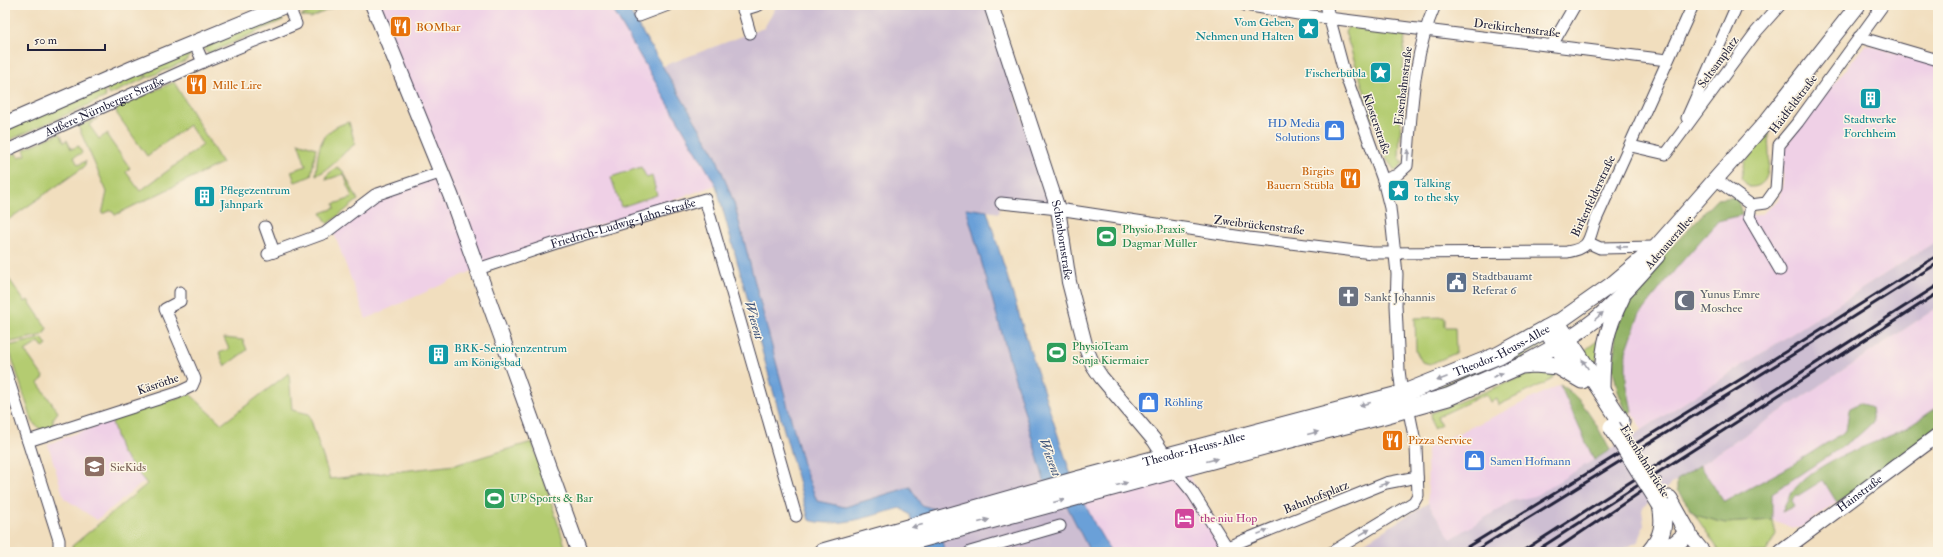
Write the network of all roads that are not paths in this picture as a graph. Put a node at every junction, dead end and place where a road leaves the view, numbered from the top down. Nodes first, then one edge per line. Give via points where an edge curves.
1 (287, 5) edge
2 (373, 5) edge
3 (668, 5) edge
4 (759, 5) edge
5 (991, 5) edge
6 (1245, 5) edge
7 (1326, 5) edge
8 (1435, 5) edge
9 (1575, 5) edge
10 (1693, 5) edge
11 (1737, 5) edge
12 (1780, 5) edge
13 (1858, 5) edge
14 (1883, 5) edge
15 (743, 7) edge
16 (639, 16) dead end
17 (1331, 19) junction
18 (1424, 29) junction
19 (750, 33) dead end
20 (1858, 37) junction
21 (194, 42) junction
22 (1552, 45) junction
23 (1667, 60) junction
24 (1938, 60) edge
25 (203, 62) junction
26 (1766, 122) junction
27 (5, 124) edge
28 (1679, 137) junction
29 (1631, 146) junction
30 (5, 151) edge
31 (442, 172) junction
32 (1383, 180) junction
33 (1721, 183) junction
34 (1001, 203) dead end
35 (1751, 205) junction
36 (1058, 209) junction
37 (264, 227) dead end
38 (1589, 243) junction
39 (1656, 247) junction
40 (1396, 254) junction
41 (478, 269) junction
42 (1780, 270) dead end
43 (1627, 290) junction
44 (180, 292) dead end
45 (1552, 326) junction
46 (1562, 343) junction
47 (1521, 366) junction
48 (5, 369) edge
49 (1582, 380) junction
50 (1602, 390) junction
51 (1405, 401) junction
52 (1616, 424) junction
53 (1938, 435) edge
54 (28, 441) junction
55 (1170, 463) junction
56 (1417, 477) junction
57 (1665, 502) junction
58 (796, 516) dead end
59 (1060, 526) dead end
60 (1688, 533) junction
61 (892, 539) junction
62 (1229, 549) edge
63 (59, 552) edge
64 (579, 552) edge
65 (823, 552) edge
66 (872, 552) edge
67 (970, 552) edge
68 (1332, 552) edge
69 (1650, 552) edge
70 (1654, 552) edge
71 (1703, 552) edge
72 (1781, 552) edge

1 - 21 main road, Äußere Nürnberger Straße
1 - 25 street, Äußere Nürnberger Straße via 296,24
2 - 31 main road
3 - 16 street
4 - 15 street
5 - 36 street, Schönbornstraße
6 - 17 street, Dreikirchenstraße
7 - 17 street, Klosterstraße
8 - 18 street
9 - 22 street
10 - 23 street, Birkenfelderstraße
11 - 28 street, Seltsamplatz
12 - 28 street, Seltsamplatz via 1756,32
13 - 26 main road, Adenauerallee
14 - 20 street, Haidfeldstraße
15 - 19 street
17 - 18 street, Dreikirchenstraße
17 - 32 street, Klosterstraße via 1343,68
18 - 22 street, Dreikirchenstraße
32 -> 18 street, Eisenbahnstraße via 1397,175 1407,166 1416,64
20 - 24 street
20 - 35 street, Haidfeldstraße via 1779,145 1776,189 1766,203
21 - 25 street
21 - 27 main road, Äußere Nürnberger Straße
22 - 23 street, Dreikirchenstraße
23 - 29 street, Birkenfelderstraße
25 - 30 street, Äußere Nürnberger Straße
26 - 33 main road, Adenauerallee via 1750,150
26 - 39 main road, Adenauerallee
28 - 29 street, Seltsamplatz via 1666,154
29 - 38 street, Birkenfelderstraße via 1594,224
31 - 37 street via 375,195 325,233 271,253
31 - 41 main road
32 - 40 street, Klosterstraße via 1390,208
33 - 35 street
33 - 43 main road, Adenauerallee
34 - 36 street, Zweibrückenstraße
35 - 42 street via 1749,217
36 - 40 street, Zweibrückenstraße via 1249,238
36 - 55 street, Schönbornstraße via 1069,282 1086,348 1093,365
39 -> 38 street via 1600,248
38 - 40 street, Birkenfelderstraße via 1582,249 1567,252
39 - 45 main road, Adenauerallee via 1611,285
40 - 51 street via 1398,370
41 - 58 street, Friedrich-Ludwig-Jahn-Straße via 705,199
41 - 64 main road
46 -> 43 main road, Adenauerallee via 1595,319
43 - 50 main road via 1604,341
44 - 54 street, Käsröthe via 180,301 165,309 195,379 192,386
45 - 46 main road
45 -> 51 main road, Theodor-Heuss-Allee
46 - 47 main road, Theodor-Heuss-Allee
46 - 49 main road, Eisenbahnbrücke via 1570,367
50 -> 46 main road, Eisenbahnbrücke
47 - 49 main road via 1546,364 1564,369
51 -> 47 main road, Theodor-Heuss-Allee via 1448,397
48 - 54 street
49 - 52 main road, Eisenbahnbrücke
50 - 52 main road, Eisenbahnbrücke
51 - 55 main road, Theodor-Heuss-Allee
51 - 56 street via 1416,438
52 - 57 main road, Eisenbahnbrücke
53 - 72 street, Hainstraße
54 - 63 street via 59,540
55 - 61 main road, Theodor-Heuss-Allee
55 - 62 street, Bahnhofsplatz
62 -> 56 street, Bahnhofsplatz via 1379,486
68 -> 56 street via 1414,502 1418,495
57 - 60 main road, Eisenbahnbrücke
57 - 69 main road via 1664,527
59 - 67 street
60 - 70 main road via 1675,544
60 - 71 street
61 - 65 main road, Theodor-Heuss-Allee
61 - 66 main road, Theodor-Heuss-Allee

